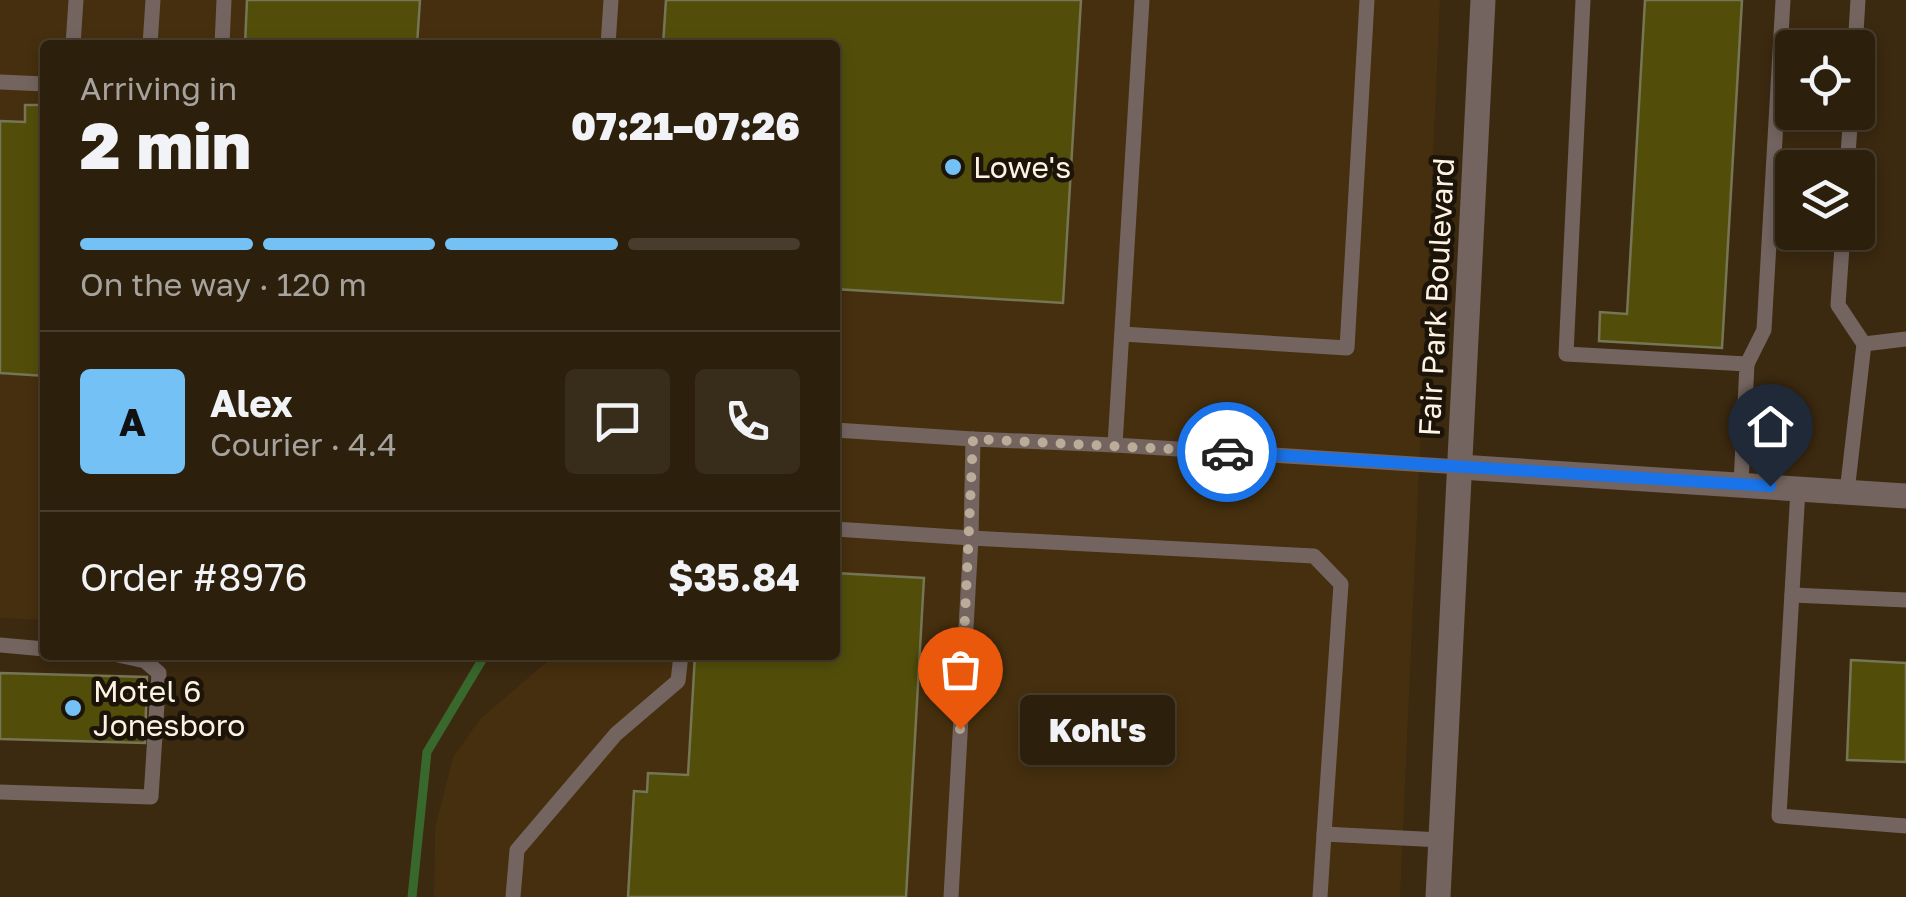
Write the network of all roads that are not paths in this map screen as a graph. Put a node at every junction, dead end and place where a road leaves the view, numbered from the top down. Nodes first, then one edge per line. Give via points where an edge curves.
1 (76, 0) edge
2 (153, 0) edge
3 (224, 0) edge
4 (611, 0) edge
5 (1142, 0) edge
6 (1367, 0) edge
7 (1484, 0) edge
8 (1584, 0) edge
9 (1783, 0) edge
10 (1858, 0) edge
11 (1856, 30) edge
12 (74, 40) edge
13 (150, 40) edge
14 (222, 40) edge
15 (608, 40) edge
16 (0, 82) edge
17 (40, 84) edge
18 (1841, 250) edge
19 (1122, 334) junction
20 (1906, 340) edge
21 (1864, 344) junction
22 (1747, 364) junction
23 (840, 430) edge
24 (973, 439) junction
25 (1115, 445) junction
26 (1460, 468) junction
27 (1741, 484) junction
28 (1798, 489) junction
29 (1847, 492) junction
30 (1906, 496) edge
31 (840, 529) edge
32 (971, 538) junction
33 (1792, 595) junction
34 (1906, 600) edge
35 (0, 645) edge
36 (40, 649) edge
37 (140, 660) edge
38 (680, 660) edge
39 (0, 792) edge
40 (1906, 826) edge
41 (1324, 834) junction
42 (1441, 840) junction
43 (513, 897) edge
44 (951, 897) edge
45 (1320, 897) edge
46 (1438, 897) edge

1 - 12 lane
2 - 13 lane
3 - 14 lane
4 - 15 lane
5 - 19 lane
6 - 19 lane via 1347,348
7 - 26 street, Fair Park Boulevard
8 - 22 lane via 1566,354
9 - 22 lane via 1764,330
10 - 11 lane
16 - 17 lane
18 - 21 lane via 1838,305
19 - 25 lane
20 - 21 lane
21 - 29 lane
22 - 27 lane
23 - 24 lane
24 - 25 lane
24 - 32 lane
25 - 26 lane
26 - 27 street
26 - 42 street, Fair Park Boulevard
27 - 28 street
28 - 29 street
28 - 33 lane
29 - 30 street
31 - 32 lane
32 - 41 lane via 1314,556 1341,584
32 - 44 lane
33 - 34 lane
33 - 40 lane via 1779,816
35 - 36 lane
37 - 39 lane via 159,673 151,797
38 - 43 lane via 678,681 616,734 516,850
41 - 42 lane
41 - 45 lane
42 - 46 street, Fair Park Boulevard

